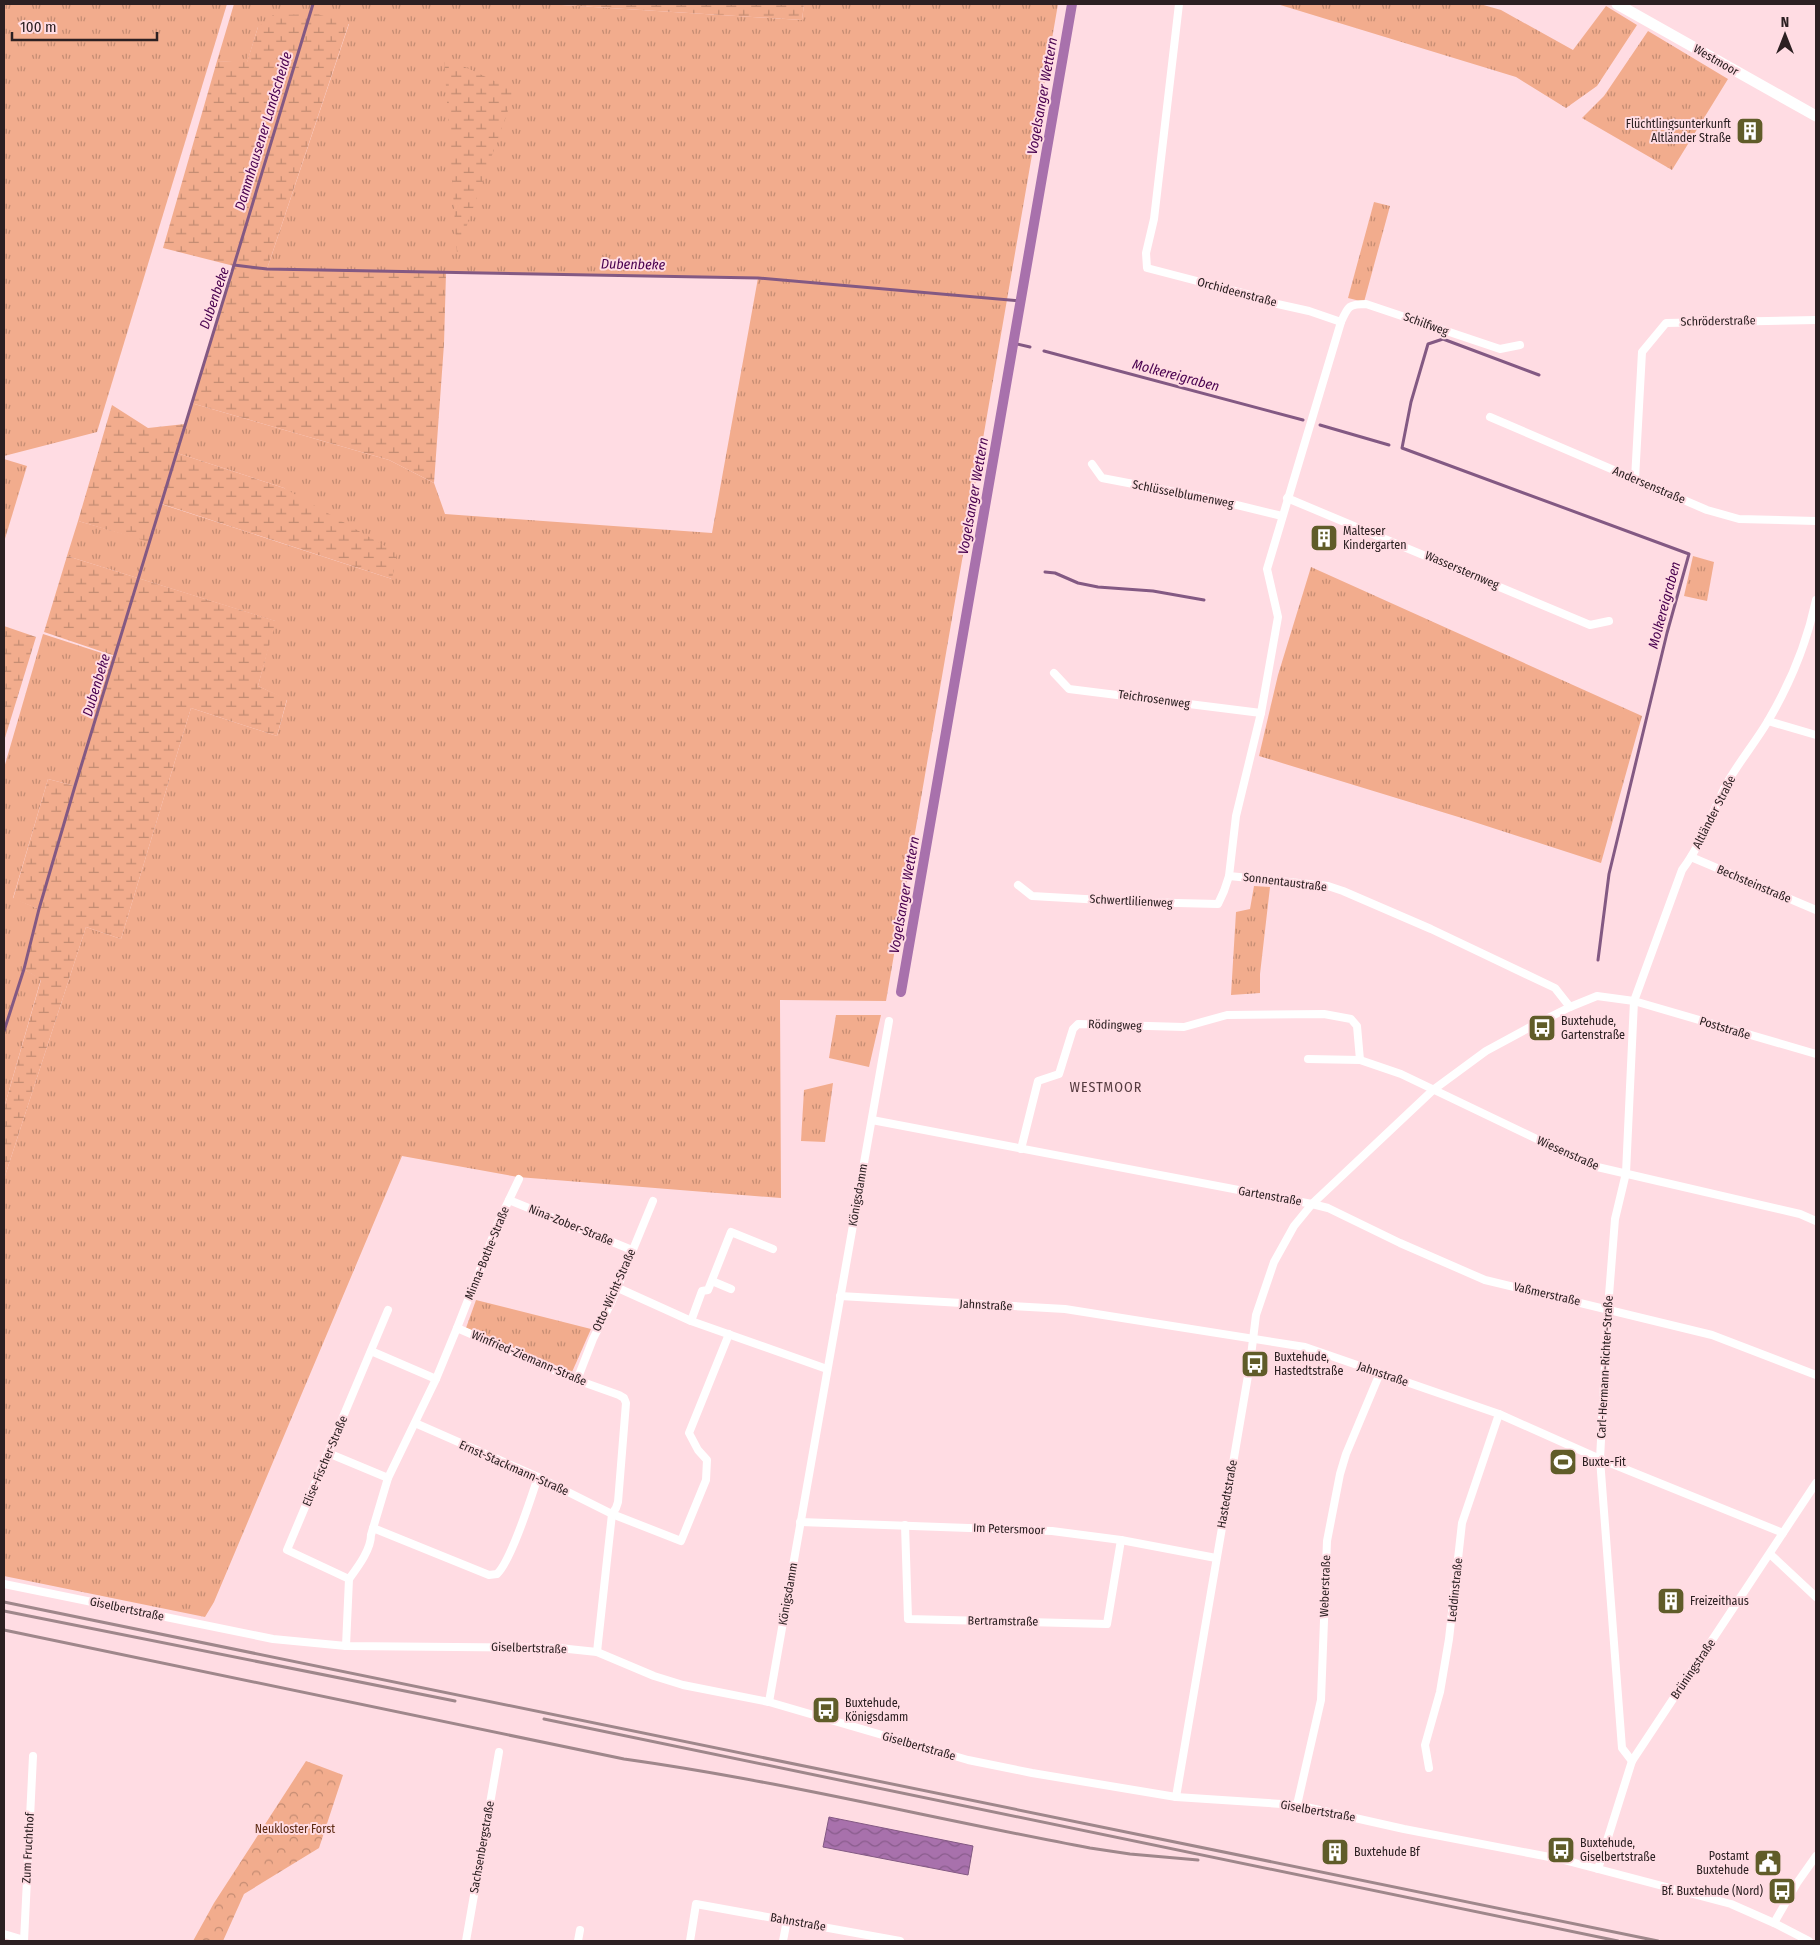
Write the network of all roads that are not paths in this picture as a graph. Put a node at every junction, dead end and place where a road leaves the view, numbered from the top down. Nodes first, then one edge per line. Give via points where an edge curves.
1 (1179, 4) edge
2 (1616, 4) edge
3 (1816, 116) edge
4 (1816, 320) edge
5 (1341, 322) junction
6 (1520, 345) dead end
7 (1490, 416) dead end
8 (1092, 464) dead end
9 (1635, 479) junction
10 (1287, 498) junction
11 (1282, 516) junction
12 (1816, 521) edge
13 (1816, 600) edge
14 (1609, 621) dead end
15 (1054, 673) dead end
16 (1261, 713) junction
17 (1768, 720) junction
18 (1816, 735) edge
19 (1691, 857) junction
20 (1229, 876) junction
21 (1018, 884) dead end
22 (1816, 910) edge
23 (1634, 1001) junction
24 (1570, 1007) junction
25 (889, 1021) dead end
26 (1816, 1054) edge
27 (1308, 1059) dead end
28 (1360, 1060) junction
29 (1433, 1090) junction
30 (872, 1120) junction
31 (1021, 1149) junction
32 (1626, 1173) junction
33 (518, 1179) dead end
34 (509, 1200) junction
35 (653, 1201) dead end
36 (1312, 1204) junction
37 (1816, 1221) edge
38 (773, 1249) dead end
39 (632, 1250) junction
40 (712, 1280) junction
41 (618, 1288) junction
42 (731, 1289) dead end
43 (840, 1296) junction
44 (1608, 1308) junction
45 (388, 1310) dead end
46 (691, 1321) junction
47 (457, 1328) junction
48 (729, 1334) junction
49 (1253, 1340) junction
50 (371, 1351) junction
51 (827, 1369) junction
52 (1380, 1373) junction
53 (1816, 1375) edge
54 (436, 1379) junction
55 (577, 1380) junction
56 (1499, 1414) junction
57 (415, 1423) junction
58 (328, 1453) junction
59 (1600, 1459) junction
60 (538, 1477) junction
61 (388, 1478) junction
62 (1816, 1483) edge
63 (612, 1514) junction
64 (800, 1522) junction
65 (906, 1525) junction
66 (373, 1528) junction
67 (1783, 1532) junction
68 (1121, 1540) junction
69 (1770, 1554) junction
70 (1216, 1558) junction
71 (349, 1579) junction
72 (4, 1584) edge
73 (1816, 1597) edge
74 (346, 1646) junction
75 (597, 1652) junction
76 (769, 1702) junction
77 (499, 1752) dead end
78 (33, 1756) dead end
79 (1632, 1761) junction
80 (1429, 1768) dead end
81 (1176, 1797) junction
82 (1297, 1805) junction
83 (1816, 1856) edge
84 (1598, 1869) junction
85 (787, 1920) junction
86 (1774, 1923) junction
87 (580, 1930) dead end
88 (4, 1934) edge
89 (24, 1941) edge
90 (466, 1941) edge
91 (578, 1941) edge
92 (690, 1941) edge
93 (783, 1941) edge
94 (900, 1941) edge
95 (1809, 1941) edge

1 - 5 street, Orchideenstraße via 1154,219 1146,253 1147,268
2 - 3 street, Westmoor
4 - 9 street, Schröderstraße via 1666,323 1642,352
5 - 6 street, Schilfweg via 1353,304 1366,304 1500,349
5 - 10 street
7 - 9 street, Andersenstraße
8 - 11 street, Schlüsselblumenweg via 1102,478
9 - 12 street, Andersenstraße via 1707,510 1739,519
10 - 11 street
10 - 14 street, Wassersternweg via 1590,625
11 - 16 street, Sonnentaustraße via 1267,569 1278,617
13 - 17 street, Altländer Straße via 1801,651
15 - 16 street, Teichrosenweg via 1069,689
16 - 20 street, Sonnentaustraße via 1236,816
17 - 18 street
17 - 19 street, Altländer Straße via 1727,783
19 - 22 street, Bechsteinstraße
19 - 23 street, Altländer Straße via 1682,870
20 - 21 street, Schwertlilienweg via 1218,904 1032,896
20 - 24 street, Sonnentaustraße via 1343,890 1555,988
23 - 24 street, Gartenstraße via 1597,996
23 - 26 street, Poststraße
23 - 32 street, Carl-Hermann-Richter-Straße
24 - 29 street, Gartenstraße via 1486,1051
25 - 30 street, Königsdamm
27 - 28 street, Wiesenstraße
28 - 29 street, Wiesenstraße via 1401,1074
28 - 31 street, Rödingweg via 1357,1026 1351,1019 1324,1014 1236,1015 1184,1027 1078,1024 1073,1029 1059,1074 1038,1081
29 - 32 street, Wiesenstraße via 1593,1166
29 - 36 street, Gartenstraße
30 - 31 street, Gartenstraße
30 - 43 street, Königsdamm
31 - 36 street, Gartenstraße
32 - 37 street, Wiesenstraße via 1800,1214
32 - 44 street, Carl-Hermann-Richter-Straße via 1615,1219
33 - 34 street, Minna-Bothe-Straße
34 - 39 street, Nina-Zober-Straße
34 - 47 street, Minna-Bothe-Straße
35 - 39 street, Otto-Wicht-Straße
36 - 44 street, Vaßmerstraße via 1328,1208 1485,1280
36 - 49 street, Hastedtstraße via 1294,1226 1274,1262 1256,1315
38 - 40 street via 731,1232
39 - 41 street, Otto-Wicht-Straße
40 - 42 street
40 - 46 street via 708,1290 702,1291
41 - 46 street
41 - 55 street, Otto-Wicht-Straße
43 - 49 street, Jahnstraße via 1065,1309
43 - 51 street, Königsdamm
44 - 53 street, Vaßmerstraße via 1712,1335
44 - 59 street, Carl-Hermann-Richter-Straße
45 - 50 street, Elise-Fischer-Straße
46 - 48 street
47 - 54 street, Winfried-Ziemann-Straße
47 - 55 street, Winfried-Ziemann-Straße
48 - 51 street
48 - 63 street, Ernst-Stackmann-Straße via 689,1433 707,1460 706,1480 681,1541
49 - 52 street, Jahnstraße via 1305,1346
49 - 70 street, Hastedtstraße
50 - 54 street
50 - 58 street, Elise-Fischer-Straße
51 - 64 street, Königsdamm
52 - 56 street, Jahnstraße
52 - 82 street, Weberstraße via 1346,1454 1327,1541 1321,1700
54 - 57 street, Winfried-Ziemann-Straße
55 - 63 street, Winfried-Ziemann-Straße via 619,1395 626,1403 618,1502
56 - 59 street, Jahnstraße
56 - 80 street, Leddinstraße via 1462,1523 1449,1639 1440,1692 1425,1745
57 - 60 street, Ernst-Stackmann-Straße
57 - 61 street, Winfried-Ziemann-Straße
58 - 61 street
58 - 71 street, Elise-Fischer-Straße via 287,1550
59 - 67 street, Jahnstraße
59 - 79 street, Carl-Hermann-Richter-Straße via 1622,1748
60 - 63 street, Ernst-Stackmann-Straße
60 - 66 street via 520,1527 497,1574 489,1575
61 - 66 street, Winfried-Ziemann-Straße
62 - 67 street, Brüningstraße
63 - 75 street, Winfried-Ziemann-Straße
64 - 65 street, Im Petersmoor
64 - 76 street, Königsdamm
65 - 68 street, Im Petersmoor via 1052,1531
65 - 68 street, Bertramstraße via 908,1619 1107,1624
66 - 71 street, Winfried-Ziemann-Straße via 371,1541
67 - 69 street, Brüningstraße
68 - 70 street, Im Petersmoor
69 - 73 street
69 - 79 street, Brüningstraße
70 - 81 street, Hastedtstraße
71 - 74 street, Winfried-Ziemann-Straße
72 - 74 street, Giselbertstraße via 273,1639
74 - 75 street, Giselbertstraße via 550,1648
75 - 76 street, Giselbertstraße via 683,1685
76 - 81 street, Giselbertstraße via 968,1760
77 - 90 street, Sachsenbergstraße
78 - 89 street, Zum Fruchthof
79 - 84 street, Brüningstraße
81 - 82 street, Giselbertstraße
82 - 84 street, Giselbertstraße
83 - 86 street
84 - 86 street, Giselbertstraße via 1731,1904
85 - 92 street, Bahnstraße via 696,1904
85 - 93 street
85 - 94 street, Bahnstraße
86 - 95 street, Giselbertstraße
87 - 91 street
88 - 89 street

